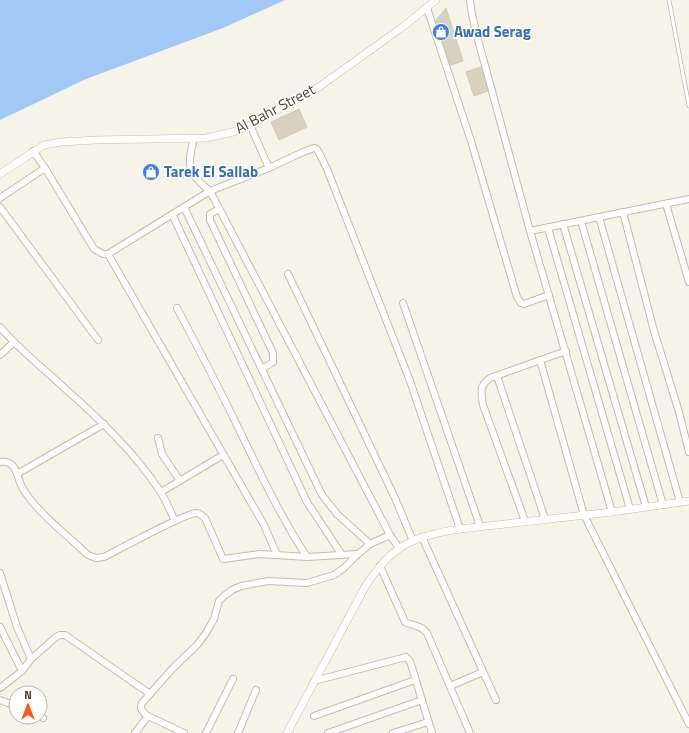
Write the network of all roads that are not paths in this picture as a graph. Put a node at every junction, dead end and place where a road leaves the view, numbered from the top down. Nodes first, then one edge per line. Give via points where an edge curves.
1 (436, 0) edge
2 (470, 0) edge
3 (669, 0) edge
4 (427, 8) junction
5 (689, 106) edge
6 (250, 125) junction
7 (194, 138) junction
8 (33, 151) junction
9 (45, 168) junction
10 (269, 168) junction
11 (0, 174) edge
12 (210, 191) junction
13 (0, 198) edge
14 (689, 199) edge
15 (666, 204) junction
16 (0, 207) edge
17 (184, 207) junction
18 (219, 209) junction
19 (623, 212) junction
20 (172, 214) junction
21 (599, 217) junction
22 (581, 221) junction
23 (563, 224) junction
24 (548, 228) junction
25 (530, 231) junction
26 (108, 254) junction
27 (288, 274) dead end
28 (689, 282) edge
29 (549, 295) junction
30 (403, 303) dead end
31 (177, 308) dead end
32 (0, 327) edge
33 (98, 340) dead end
34 (13, 343) junction
35 (566, 351) junction
36 (0, 355) edge
37 (540, 360) junction
38 (262, 370) junction
39 (497, 376) junction
40 (104, 424) junction
41 (158, 438) dead end
42 (689, 452) edge
43 (223, 456) junction
44 (0, 462) edge
45 (17, 474) junction
46 (180, 481) junction
47 (161, 492) junction
48 (689, 501) edge
49 (680, 502) junction
50 (663, 505) junction
51 (646, 507) junction
52 (630, 509) junction
53 (612, 512) junction
54 (584, 515) junction
55 (545, 519) junction
56 (176, 521) junction
57 (526, 521) junction
58 (480, 526) junction
59 (460, 529) junction
60 (390, 535) junction
61 (422, 537) junction
62 (412, 541) junction
63 (370, 544) junction
64 (399, 548) junction
65 (342, 554) junction
66 (358, 554) junction
67 (277, 555) junction
68 (307, 556) junction
69 (380, 566) junction
70 (0, 573) edge
71 (0, 627) edge
72 (30, 659) junction
73 (22, 671) junction
74 (483, 672) junction
75 (233, 679) dead end
76 (314, 680) junction
77 (416, 680) junction
78 (450, 686) junction
79 (0, 688) edge
80 (256, 690) dead end
81 (150, 694) junction
82 (422, 700) junction
83 (496, 700) dead end
84 (148, 716) junction
85 (314, 716) dead end
86 (428, 722) junction
87 (689, 724) edge
88 (135, 733) edge
89 (184, 733) edge
90 (206, 733) edge
91 (238, 733) edge
92 (287, 733) edge
93 (328, 733) edge
94 (393, 733) edge
95 (432, 733) edge
96 (470, 733) edge

1 - 4 street, Al Bahr Street
2 - 25 street via 477,36
3 - 5 lane
4 - 6 street, Al Bahr Street via 319,87
4 - 29 street via 471,141 516,297 524,304
6 - 7 street, Al Bahr Street via 219,136
6 - 10 street
7 - 8 street, Al Bahr Street via 62,142 44,145
7 - 12 street via 190,169 193,176
8 - 9 street
8 - 11 street, Al Bahr Street
9 - 13 street
9 - 26 street via 94,249 102,254
10 - 12 street
10 - 59 street via 309,149 314,148 319,152 410,381
12 - 17 street
12 - 18 street
14 - 15 street
15 - 19 street
15 - 28 street
16 - 33 street
17 - 20 street
17 - 38 street
18 - 38 street via 210,214 210,220 273,353 273,362
18 - 60 street
19 - 21 street
19 - 42 street
20 - 26 street
20 - 65 street via 307,502
21 - 22 street
21 - 49 street
22 - 23 street
22 - 50 street
23 - 24 street
23 - 51 street
24 - 25 street
24 - 52 street
25 - 29 street
26 - 43 street
27 - 62 street via 395,498
29 - 35 street
30 - 58 street
31 - 68 street via 279,510
32 - 34 street
34 - 36 street
34 - 40 street
35 - 37 street
35 - 53 street
37 - 39 street
37 - 54 street
38 - 63 street via 322,495 337,514
39 - 55 street
39 - 57 street via 484,382 483,404
40 - 45 street
40 - 47 street
41 - 46 street via 162,454
43 - 46 street
43 - 67 street via 264,525
44 - 45 street via 11,463
45 - 56 street via 23,489 42,512 92,557 104,557
46 - 47 street
47 - 56 street
48 - 49 street
49 - 50 street
50 - 51 street
51 - 52 street
52 - 53 street
53 - 54 street
54 - 55 street
54 - 87 street
55 - 57 street
56 - 67 street via 193,514 201,514 223,559 260,554
57 - 58 street
58 - 59 street
59 - 61 street
60 - 63 street
60 - 64 street
61 - 62 street
61 - 74 street
62 - 64 street
63 - 66 street
64 - 69 street
65 - 66 street
65 - 68 street
66 - 81 street via 334,575 315,581 297,584 268,582 232,590 219,602 214,619 197,645 172,668
67 - 68 street
69 - 76 street via 365,587
69 - 78 street via 405,622 420,626 427,633
70 - 72 street
71 - 73 street
72 - 73 street
72 - 81 street via 56,637 65,635
73 - 79 street
74 - 78 street
74 - 83 street
75 - 90 street
76 - 77 street via 404,657 410,660
76 - 92 street
77 - 82 street
77 - 85 street
78 - 96 street
80 - 91 street
81 - 84 street via 140,707
82 - 86 street
82 - 93 street
84 - 88 street
84 - 89 street
86 - 94 street
86 - 95 street

